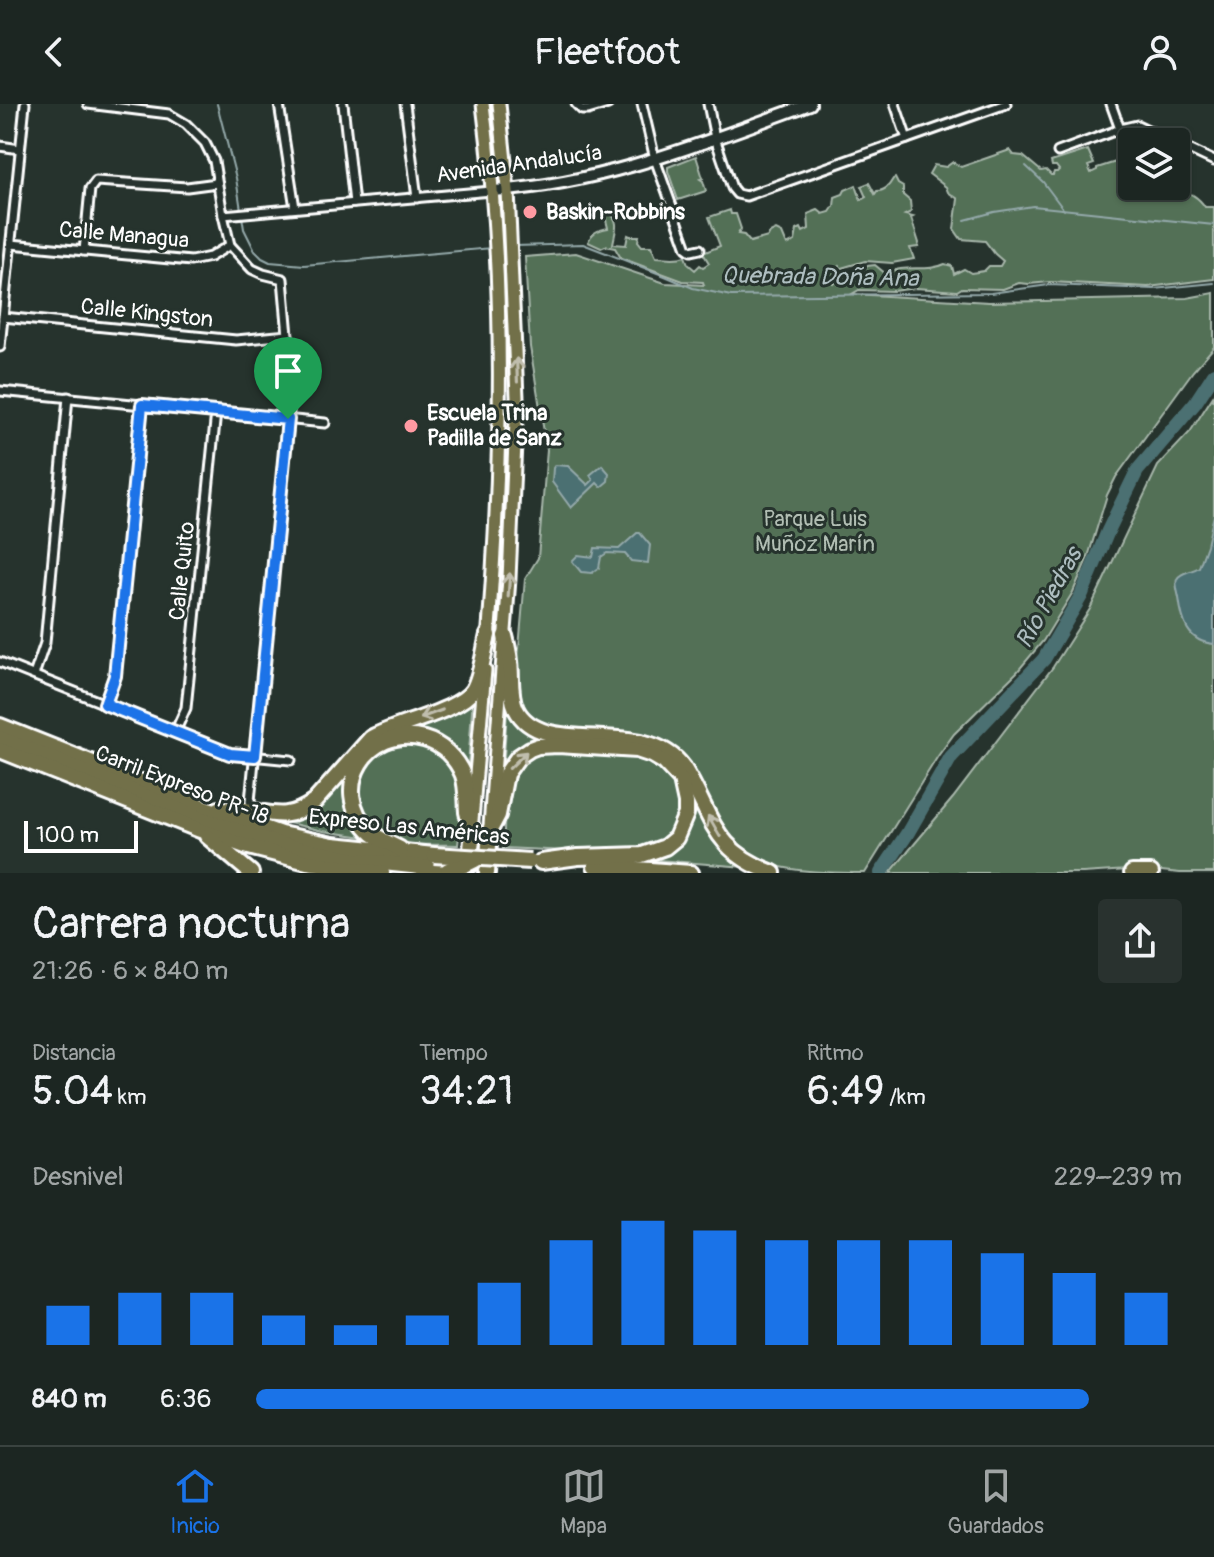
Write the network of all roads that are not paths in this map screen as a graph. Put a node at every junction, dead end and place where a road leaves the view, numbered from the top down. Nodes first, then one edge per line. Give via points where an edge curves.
1 (25, 104) edge
2 (88, 104) edge
3 (279, 104) edge
4 (343, 104) edge
5 (405, 104) edge
6 (483, 104) edge
7 (499, 104) edge
8 (576, 104) edge
9 (608, 104) edge
10 (642, 104) edge
11 (708, 104) edge
12 (810, 104) edge
13 (895, 104) edge
14 (1006, 104) edge
15 (1111, 104) edge
16 (1120, 128) edge
17 (1118, 130) edge
18 (715, 138) junction
19 (907, 139) junction
20 (0, 146) edge
21 (20, 149) junction
22 (1190, 150) edge
23 (1058, 152) dead end
24 (655, 159) junction
25 (1214, 161) edge
26 (217, 183) junction
27 (508, 190) junction
28 (491, 191) junction
29 (417, 198) junction
30 (354, 203) junction
31 (295, 208) junction
32 (227, 215) junction
33 (11, 244) junction
34 (230, 245) junction
35 (700, 249) dead end
36 (84, 251) junction
37 (3, 317) junction
38 (288, 335) junction
39 (0, 347) edge
40 (0, 391) edge
41 (68, 397) junction
42 (142, 405) junction
43 (216, 412) junction
44 (288, 419) junction
45 (325, 423) dead end
46 (488, 635) junction
47 (505, 636) junction
48 (0, 662) edge
49 (34, 675) junction
50 (105, 704) junction
51 (0, 726) edge
52 (175, 732) junction
53 (0, 738) edge
54 (0, 750) edge
55 (255, 756) junction
56 (291, 760) dead end
57 (250, 801) dead end
58 (206, 808) junction
59 (472, 829) junction
60 (200, 830) junction
61 (490, 830) junction
62 (407, 853) junction
63 (536, 862) junction
64 (444, 867) edge
65 (251, 873) edge
66 (382, 873) edge
67 (469, 873) edge
68 (487, 873) edge
69 (691, 873) edge
70 (773, 873) edge
71 (1132, 873) edge
72 (1151, 873) edge

1 - 21 street
2 - 26 street via 169,114 186,124 205,143
3 - 31 street
4 - 30 street
5 - 29 street
6 - 28 main road
7 - 27 main road
8 - 9 street via 582,110
10 - 24 street
11 - 18 street
12 - 18 street, Avenida Andalucía
13 - 19 street
14 - 19 street
15 - 16 street
17 - 23 street
18 - 19 street via 732,188 746,196
18 - 24 street, Avenida Andalucía
20 - 21 street
21 - 33 street
22 - 25 street
24 - 27 street, Avenida Andalucía via 556,184
24 - 35 street via 687,248
26 - 32 street
26 - 36 street via 187,187 96,181
27 - 28 street, Avenida Andalucía
47 -> 27 main road via 517,397
28 - 29 street, Avenida Andalucía
28 - 46 main road via 500,345
29 - 30 street, Avenida Andalucía
30 - 31 street, Avenida Andalucía
31 - 32 street, Avenida Andalucía
32 - 34 street
33 - 36 street, Calle Managua
33 - 37 street
34 - 36 street, Calle Managua via 191,261
34 - 38 street via 252,269 283,279
37 - 38 street, Calle Kingston via 236,340
37 - 39 street
38 - 44 street
40 - 41 street
41 - 42 street
41 - 49 street via 45,643
42 - 43 street
42 - 50 street via 115,676
43 - 44 street
43 - 52 street, Calle Quito via 186,708
44 - 45 street
44 - 55 street
46 -> 58 highway via 469,695 371,738 314,802 297,813
46 - 59 main road
47 - 61 main road
70 -> 47 highway via 730,849 683,767 659,746 545,733 529,725 512,698
48 - 49 street
49 - 50 street
50 - 52 street
51 - 58 highway, Expreso Las Américas
52 - 55 street via 230,754
53 - 64 highway, Carril Expreso PR-18 via 278,844 356,860
54 - 60 highway, Expreso Las Américas
55 - 56 street
55 - 57 street
58 - 62 highway, Expreso Las Américas via 306,840
59 - 62 highway via 464,778 453,757 430,740 391,738 363,759 353,781 353,804 370,832
59 - 67 highway
60 - 65 highway
60 - 66 highway, Expreso Las Américas via 287,858
61 -> 63 highway via 510,766 538,746 644,752 664,762 681,780 686,814 679,833 665,847 628,857
61 - 68 highway
62 - 64 highway, Expreso Las Américas
63 - 64 highway, Expreso Las Américas, bridge via 479,858
63 - 69 highway, Expreso Las Américas
71 - 72 highway

